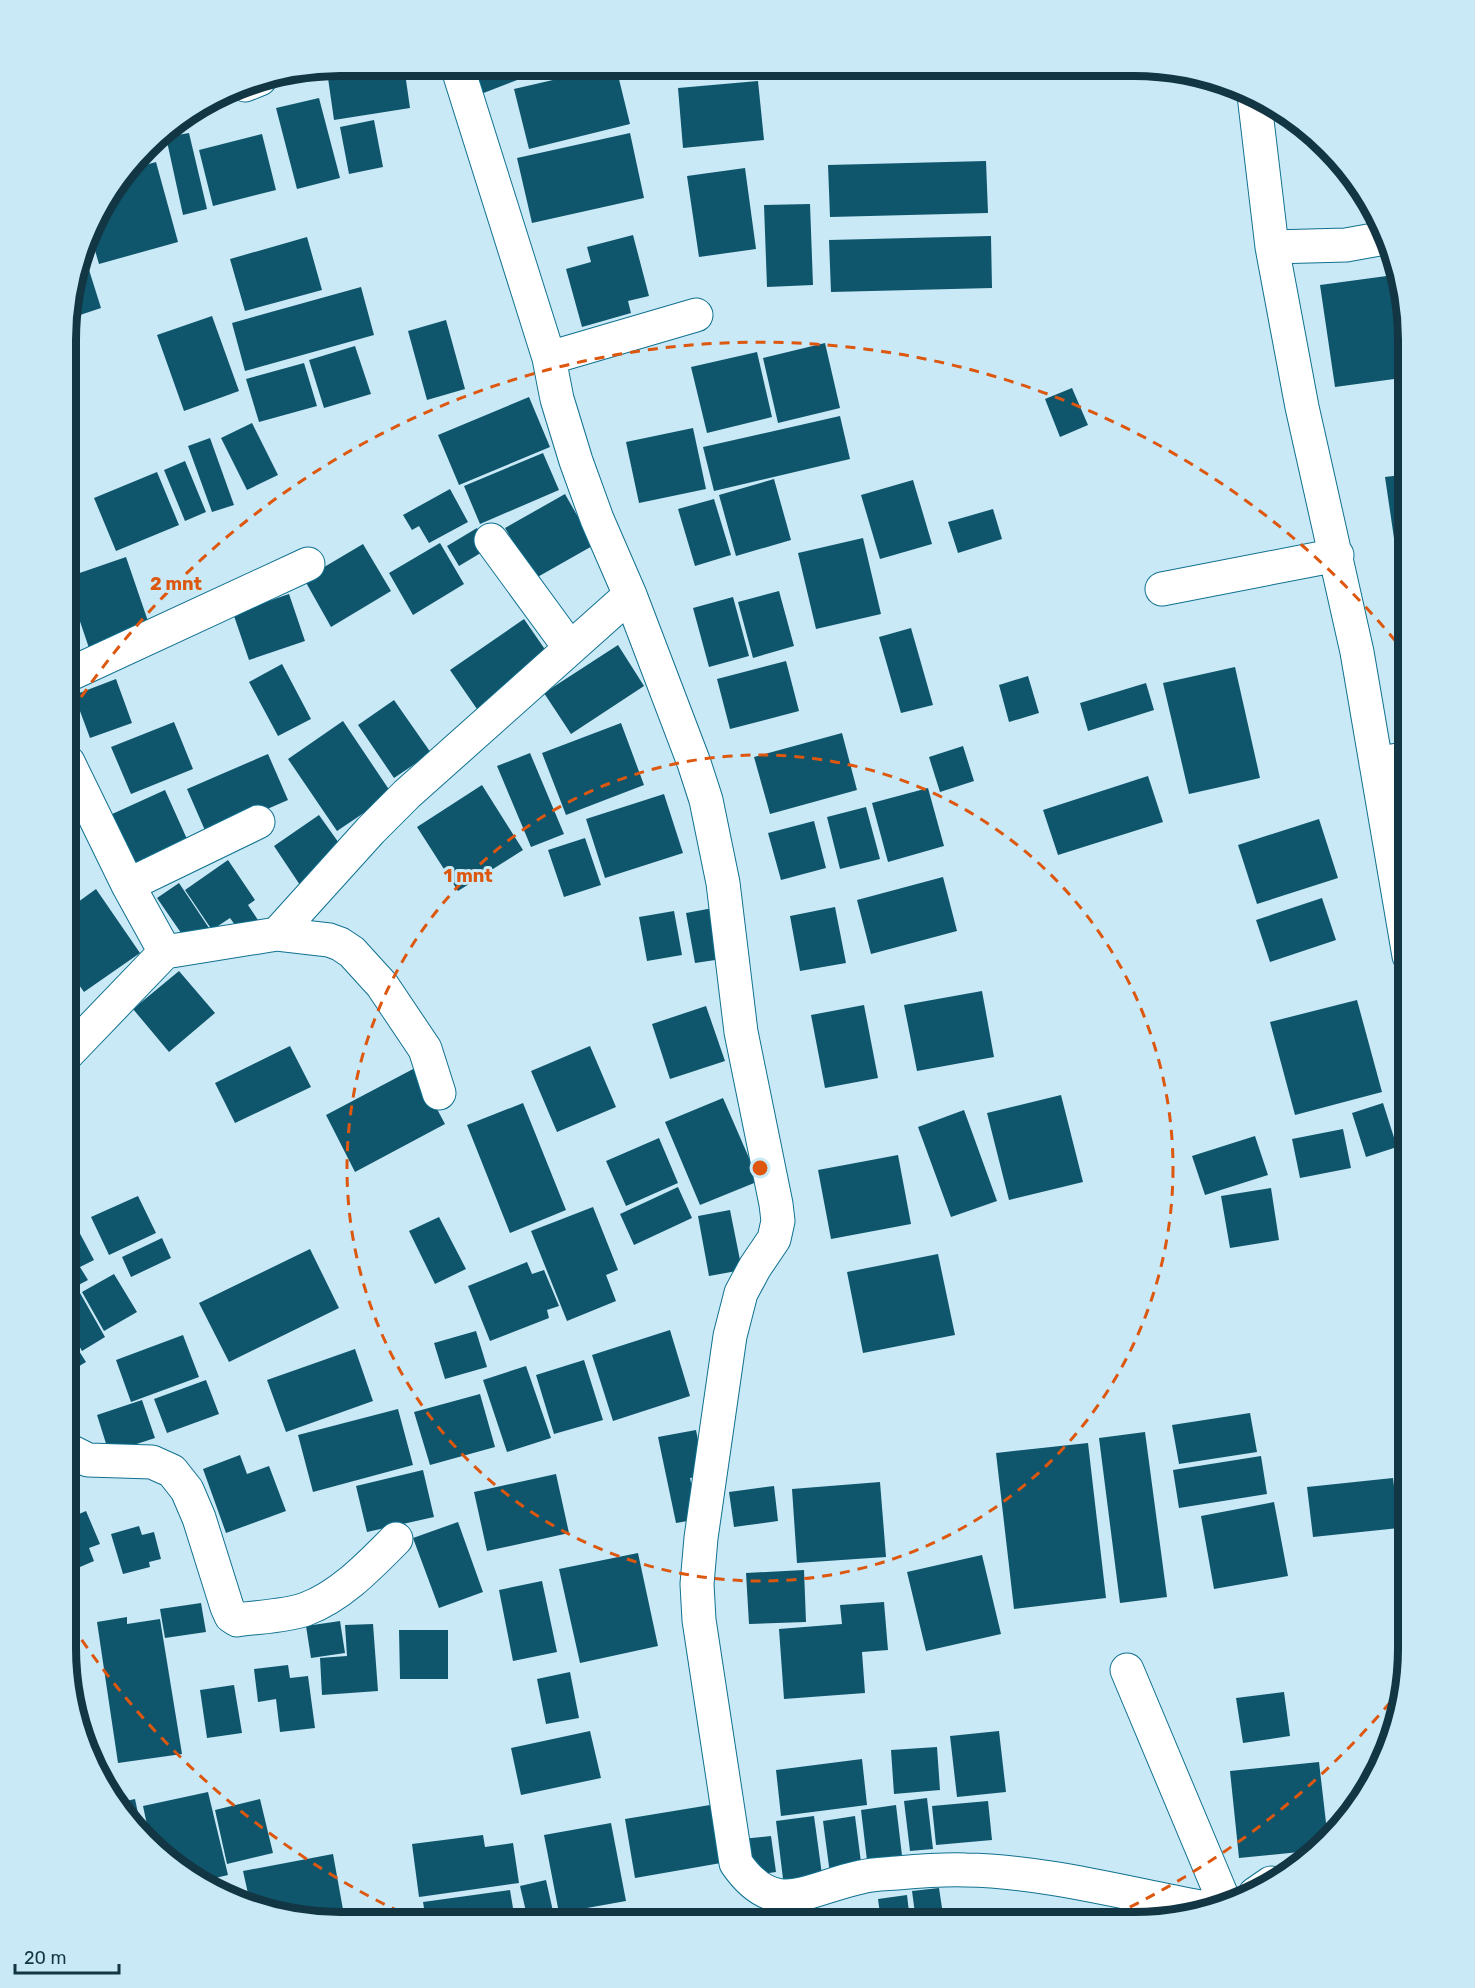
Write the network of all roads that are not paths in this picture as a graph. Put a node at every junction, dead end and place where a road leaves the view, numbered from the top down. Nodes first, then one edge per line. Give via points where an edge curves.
1 (460, 76) edge
2 (1255, 106) edge
3 (1378, 239) edge
4 (1272, 247) junction
5 (696, 315) dead end
6 (549, 358) junction
7 (491, 540) dead end
8 (1337, 555) junction
9 (308, 564) dead end
10 (1162, 589) dead end
11 (630, 595) junction
12 (570, 648) junction
13 (76, 671) edge
14 (1398, 760) edge
15 (1376, 764) junction
16 (76, 778) edge
17 (258, 822) dead end
18 (128, 885) junction
19 (1398, 892) edge
20 (277, 934) junction
21 (165, 952) junction
22 (76, 1045) edge
23 (439, 1093) dead end
24 (76, 1454) edge
25 (396, 1539) dead end
26 (1127, 1670) dead end
27 (1222, 1896) edge
28 (1190, 1905) edge

1 - 6 street
2 - 4 street
3 - 4 street via 1346,246
4 - 8 street via 1302,407
5 - 6 street
6 - 11 street via 576,461
7 - 12 street
8 - 10 street
8 - 15 street
9 - 13 street
11 - 12 street
11 - 28 street via 705,800 723,883 741,1032 778,1221 774,1239 741,1293 730,1336 697,1584 699,1620 736,1863 747,1879 777,1896 793,1897 862,1876 967,1870 1061,1881
12 - 20 street via 407,794
14 - 15 street
15 - 19 street
16 - 18 street
17 - 18 street
18 - 21 street
20 - 21 street
20 - 23 street via 329,940 351,952 382,985 425,1049
21 - 22 street
24 - 25 street via 88,1460 153,1462 172,1471 187,1490 227,1607 237,1620 304,1610 327,1599
26 - 27 street

